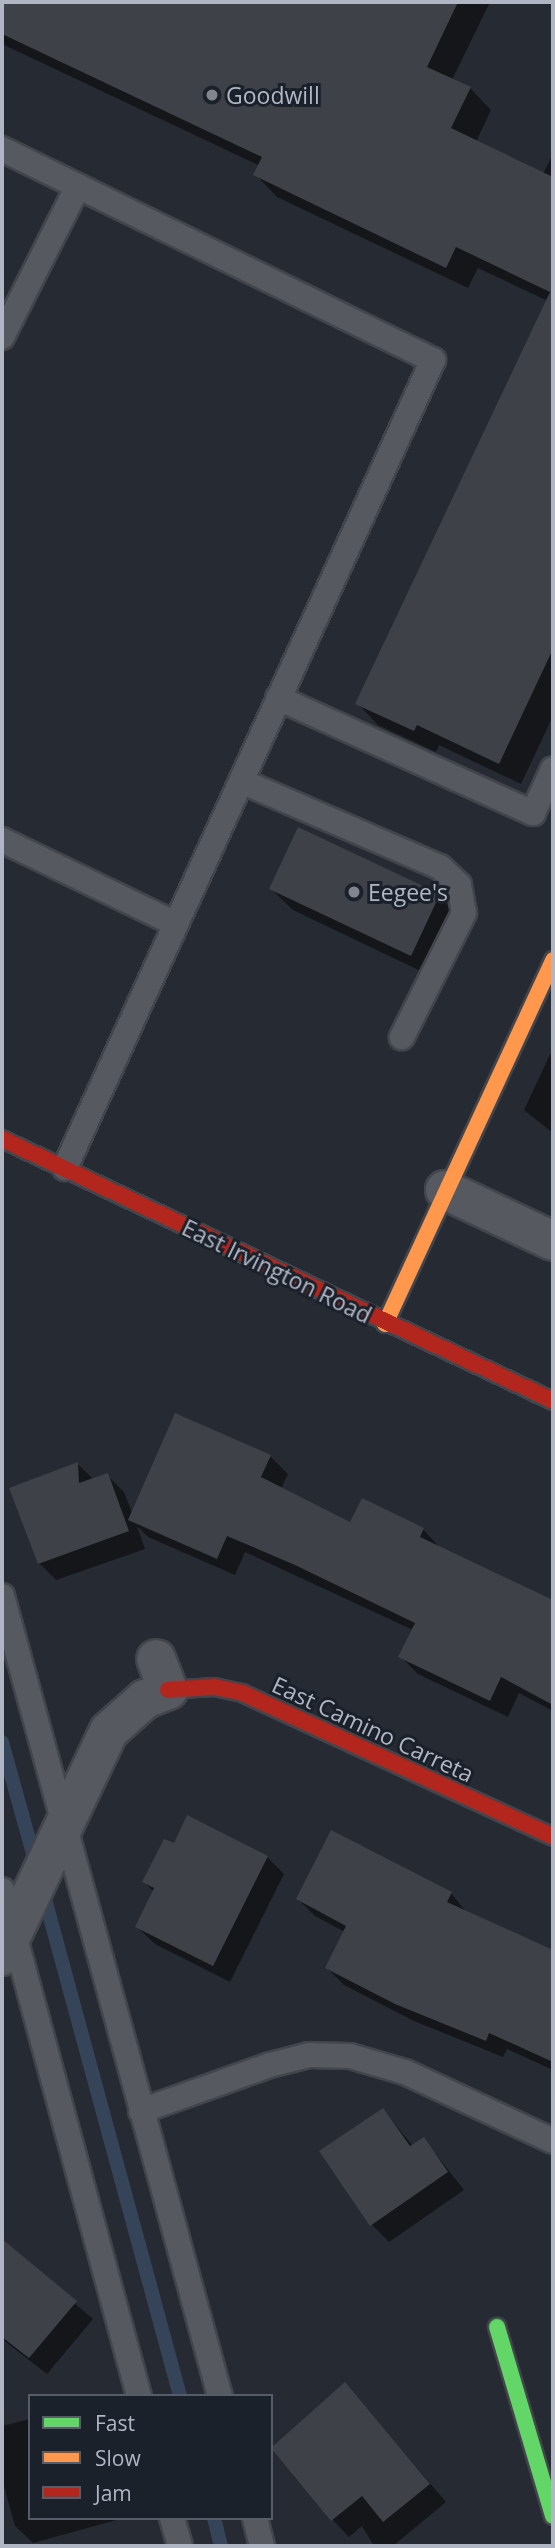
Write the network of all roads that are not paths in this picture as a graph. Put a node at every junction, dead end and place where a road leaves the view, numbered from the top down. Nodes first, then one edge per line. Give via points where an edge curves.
1 (2, 149) edge
2 (78, 186) junction
3 (2, 337) edge
4 (278, 698) junction
5 (553, 769) edge
6 (241, 781) junction
7 (2, 839) edge
8 (176, 924) junction
9 (553, 960) edge
10 (402, 1037) dead end
11 (2, 1139) edge
12 (65, 1168) junction
13 (445, 1191) junction
14 (553, 1241) edge
15 (385, 1324) junction
16 (553, 1401) edge
17 (2, 1596) edge
18 (162, 1674) joint
19 (62, 1829) junction
20 (553, 1838) edge
21 (2, 1890) edge
22 (7, 1944) edge
23 (141, 2111) junction
24 (553, 2141) edge
25 (497, 2327) dead end
26 (138, 2394) edge
27 (219, 2394) edge
28 (553, 2516) edge
29 (173, 2520) edge
30 (256, 2520) edge
31 (180, 2546) edge
32 (262, 2546) edge

1 - 2 lane
2 - 3 lane
2 - 4 lane via 433,360
4 - 5 lane via 533,813
4 - 6 lane
6 - 8 lane
6 - 10 lane via 440,867 459,885 464,913
7 - 8 lane
8 - 12 lane
9 - 13 street
11 - 12 street, East Irvington Road
12 - 15 street, East Irvington Road
13 - 14 street
13 - 15 street
15 - 16 street, East Irvington Road
17 - 19 lane
18 - 19 street via 145,1699 109,1731
18 - 20 street, East Camino Carreta via 242,1693
19 - 22 street
19 - 23 lane
21 - 22 lane
22 - 26 lane
23 - 24 lane via 270,2065 309,2055 350,2056 405,2072
23 - 27 lane
25 - 28 street
29 - 31 lane
30 - 32 lane

